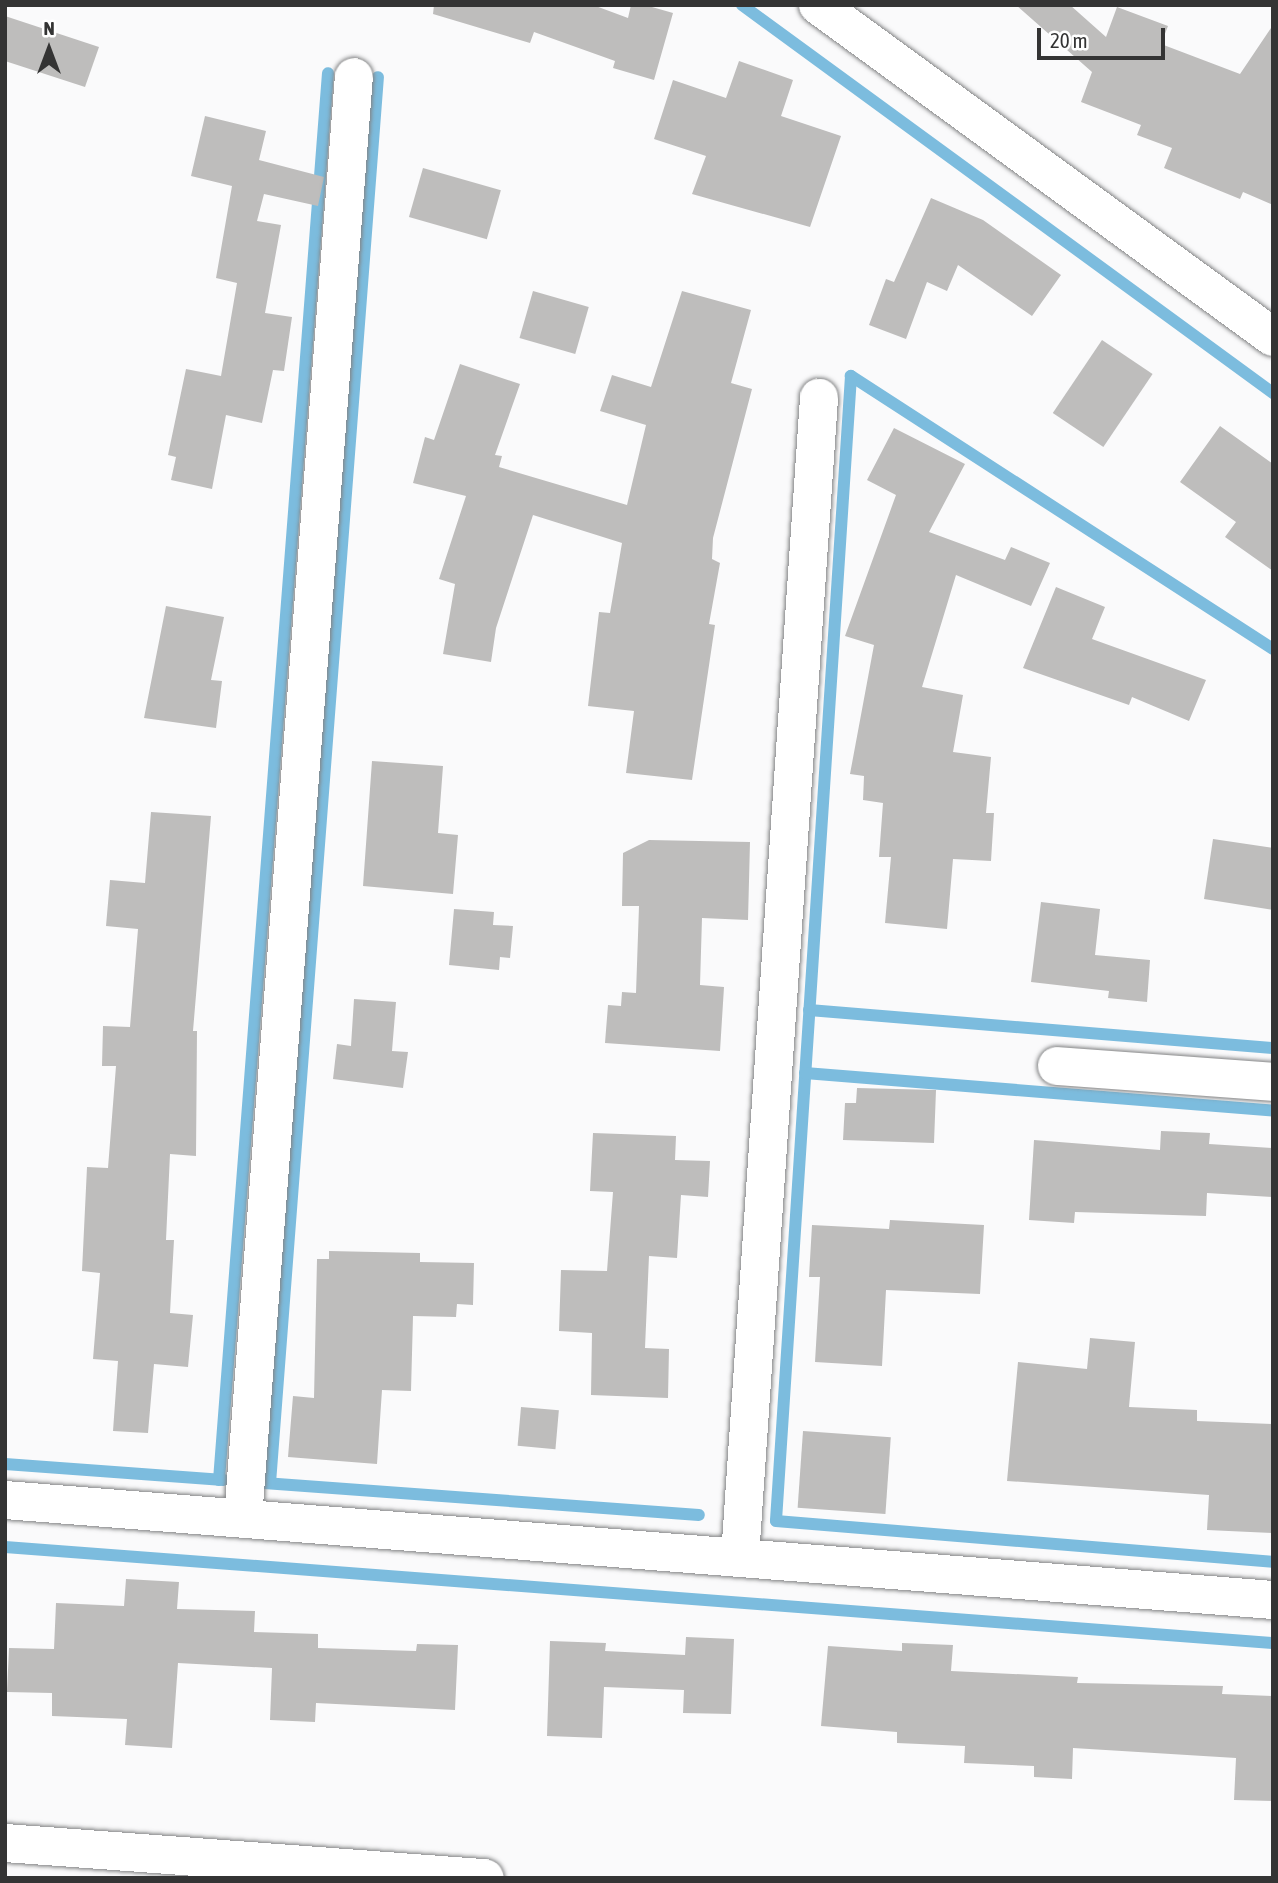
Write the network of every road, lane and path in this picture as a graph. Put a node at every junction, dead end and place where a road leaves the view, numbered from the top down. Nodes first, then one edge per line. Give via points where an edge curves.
1 (818, 5) edge
2 (354, 77) dead end
3 (1273, 337) edge
4 (819, 398) dead end
5 (1057, 1066) dead end
6 (1273, 1082) edge
7 (5, 1500) edge
8 (243, 1518) junction
9 (740, 1557) junction
10 (1273, 1600) edge
11 (5, 1843) edge
12 (485, 1878) edge

1 - 3 street
2 - 8 street
4 - 9 street
5 - 6 street
7 - 8 street
8 - 9 street
9 - 10 street
11 - 12 street

